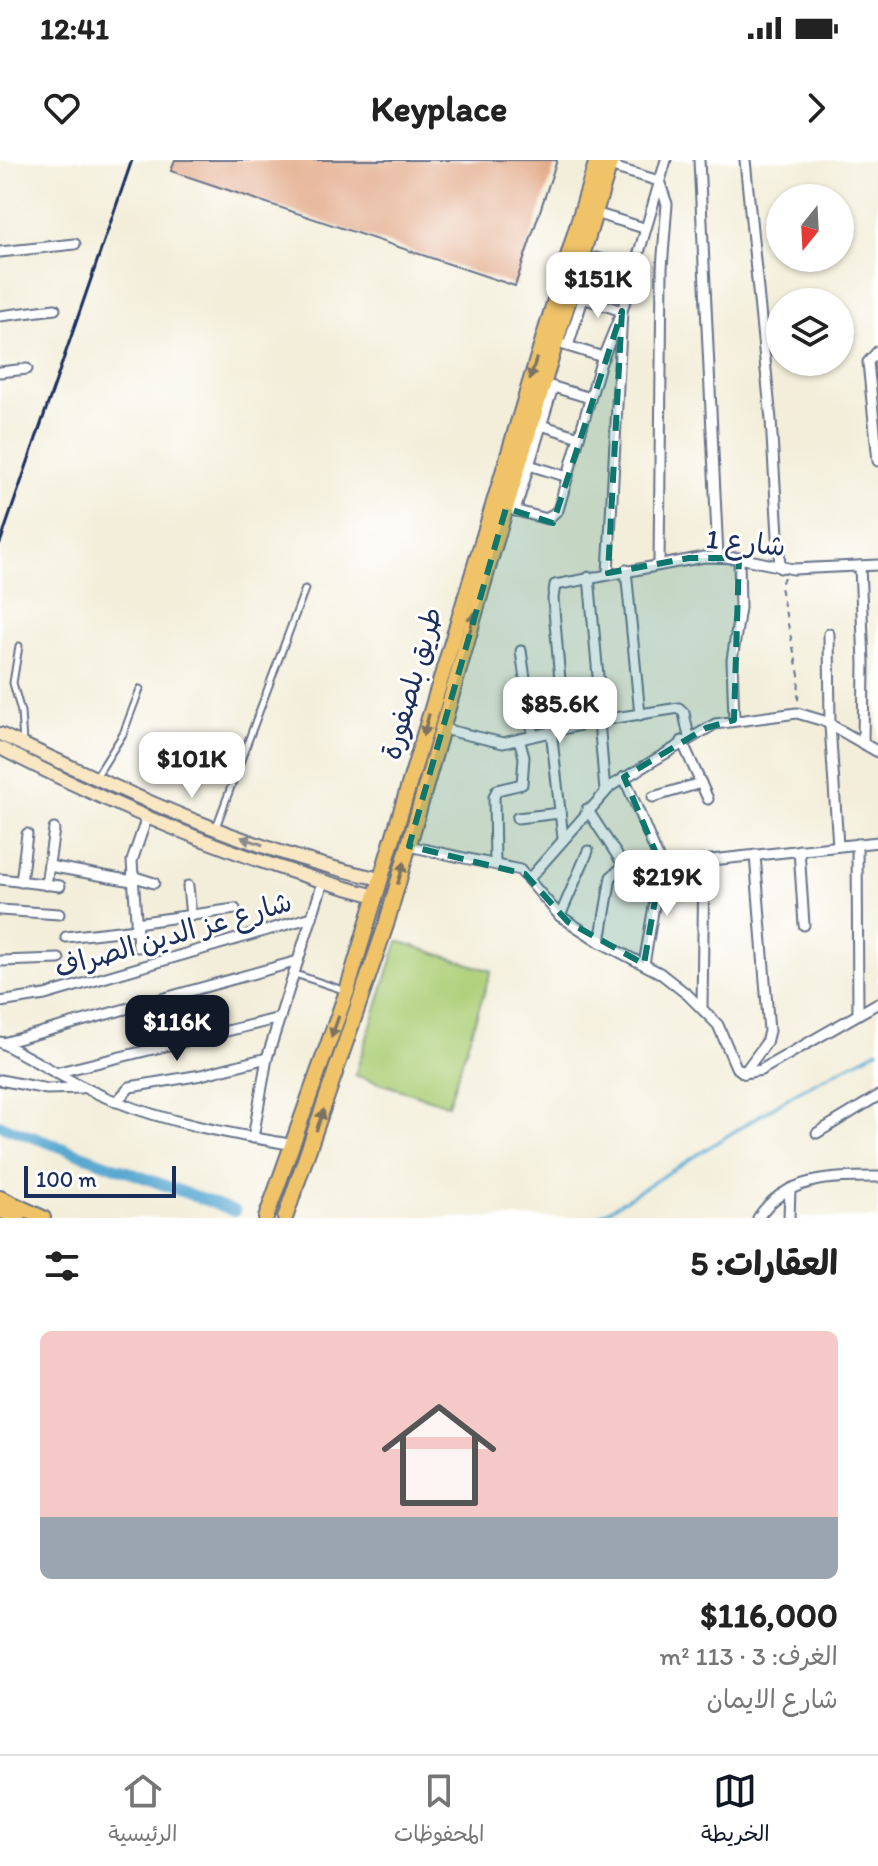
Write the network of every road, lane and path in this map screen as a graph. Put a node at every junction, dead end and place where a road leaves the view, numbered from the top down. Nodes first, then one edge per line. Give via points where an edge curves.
1 (666, 160) edge
2 (699, 160) edge
3 (745, 160) edge
4 (606, 162) edge
5 (659, 181) junction
6 (595, 213) junction
7 (644, 228) junction
8 (75, 244) dead end
9 (0, 252) edge
10 (634, 267) junction
11 (583, 298) junction
12 (55, 309) dead end
13 (622, 311) junction
14 (0, 316) edge
15 (562, 345) junction
16 (878, 351) edge
17 (603, 357) junction
18 (27, 369) dead end
19 (0, 372) edge
20 (548, 386) junction
21 (590, 398) junction
22 (541, 425) junction
23 (579, 437) junction
24 (878, 461) edge
25 (529, 465) junction
26 (568, 477) junction
27 (511, 509) junction
28 (718, 556) junction
29 (739, 558) junction
30 (659, 564) junction
31 (878, 565) edge
32 (860, 566) junction
33 (784, 568) junction
34 (626, 570) junction
35 (608, 573) junction
36 (589, 577) junction
37 (305, 589) dead end
38 (829, 634) dead end
39 (19, 646) dead end
40 (521, 651) dead end
41 (444, 663) junction
42 (460, 668) junction
43 (140, 689) dead end
44 (797, 713) junction
45 (640, 715) junction
46 (601, 720) junction
47 (734, 720) junction
48 (830, 725) junction
49 (564, 728) junction
50 (443, 729) junction
51 (551, 730) junction
52 (0, 734) edge
53 (533, 734) junction
54 (519, 739) junction
55 (685, 739) junction
56 (863, 744) junction
57 (0, 748) edge
58 (20, 751) junction
59 (878, 752) edge
60 (624, 777) junction
61 (701, 783) junction
62 (93, 785) junction
63 (605, 791) junction
64 (653, 797) dead end
65 (708, 799) dead end
66 (587, 809) junction
67 (560, 813) junction
68 (147, 817) junction
69 (517, 818) dead end
70 (215, 828) junction
71 (54, 829) dead end
72 (27, 834) dead end
73 (563, 838) junction
74 (211, 841) junction
75 (878, 842) edge
76 (857, 844) junction
77 (409, 846) junction
78 (838, 846) junction
79 (799, 850) junction
80 (588, 851) dead end
81 (291, 855) junction
82 (755, 855) junction
83 (704, 860) junction
84 (495, 864) junction
85 (661, 865) junction
86 (49, 866) junction
87 (626, 869) junction
88 (286, 870) junction
89 (132, 878) junction
90 (0, 879) edge
91 (381, 879) junction
92 (529, 879) junction
93 (21, 882) junction
94 (323, 882) junction
95 (154, 883) dead end
96 (46, 885) junction
97 (60, 886) dead end
98 (188, 886) dead end
99 (376, 896) junction
100 (235, 909) dead end
101 (0, 910) edge
102 (59, 914) dead end
103 (191, 916) junction
104 (560, 916) junction
105 (312, 917) junction
106 (804, 925) dead end
107 (136, 926) junction
108 (66, 937) dead end
109 (600, 942) junction
110 (138, 947) dead end
111 (59, 959) dead end
112 (0, 961) edge
113 (298, 961) junction
114 (644, 964) junction
115 (294, 973) junction
116 (347, 991) junction
117 (0, 1002) edge
118 (878, 1003) edge
119 (702, 1007) junction
120 (858, 1013) junction
121 (280, 1018) junction
122 (2, 1042) edge
123 (267, 1058) junction
124 (55, 1073) junction
125 (744, 1073) junction
126 (0, 1080) edge
127 (85, 1088) junction
128 (878, 1096) edge
129 (116, 1102) junction
130 (817, 1133) dead end
131 (253, 1138) junction
132 (294, 1145) junction
133 (878, 1177) edge
134 (790, 1189) junction
135 (0, 1198) edge
136 (0, 1210) edge
137 (18, 1218) edge
138 (43, 1218) edge
139 (266, 1218) edge
140 (285, 1218) edge
141 (758, 1218) edge
142 (789, 1218) edge

1 - 5 street
2 - 28 street
3 - 33 street
4 - 5 street
4 - 6 main road, طريق بلصفورة
4 -> 41 main road, طريق بلصفورة
5 - 7 street
5 - 30 street via 667,204
6 - 7 street
6 - 15 main road, طريق بلصفورة
7 - 10 street
8 - 9 street
10 - 11 street via 596,258
10 - 13 street
11 - 13 street
11 - 15 street
12 - 14 street
13 - 17 street
13 - 35 street
15 - 17 street
15 - 20 main road, طريق بلصفورة
16 - 24 street via 868,362
17 - 21 street
18 - 19 street
20 - 21 street
20 - 22 street
20 - 27 main road, طريق بلصفورة
21 - 23 street
22 - 23 street
22 - 25 street
23 - 26 street
25 - 26 street
25 - 27 street
26 - 27 street via 552,518
42 -> 27 main road, طريق بلصفورة
28 - 29 street, شارع 1
28 - 30 street, شارع 1
29 - 33 street, شارع 1
29 - 47 street
30 - 34 street, شارع 1
31 - 32 street, شارع 1
32 - 33 street, شارع 1
32 - 56 street
33 - 44 path via 780,587 799,675
34 - 35 street, شارع 1
34 - 45 street
35 - 36 street, شارع 1
36 - 46 street
36 - 49 street, شارع 1 via 555,585 553,593
37 - 70 lane
38 - 48 street
39 - 58 lane via 13,683 21,712
40 - 53 street
41 - 42 main road
41 -> 91 main road, طريق بلصفورة
42 - 50 main road, طريق بلصفورة
43 - 62 lane via 123,734
44 - 47 street
44 - 48 street
45 - 46 street
45 - 55 street via 679,708
46 - 49 street
46 - 63 street
47 - 55 street
48 - 56 street
48 - 78 street
49 - 51 street
50 - 54 street via 494,743
50 - 77 main road, طريق بلصفورة
51 - 53 street
51 - 67 street
52 - 58 main road
53 - 54 street
54 - 84 street via 522,784 497,790 494,797
55 - 60 street
55 - 61 street
56 - 59 street
57 - 58 main road
58 - 62 main road
60 - 63 street
60 - 85 street
61 - 64 street
61 - 65 street
62 - 68 main road
62 - 70 main road
63 - 66 street
66 - 73 street
66 - 87 street
67 - 69 street
67 - 73 street
68 - 74 main road
68 - 89 street via 134,852
70 - 74 main road
81 -> 70 main road
71 - 86 street
72 - 93 street
73 - 92 street
74 - 88 main road
75 - 76 street
76 - 78 street
76 - 120 street
77 - 84 street
140 -> 77 main road, طريق بلصفورة
78 - 79 street
79 - 82 street
79 - 106 street
80 - 104 street
81 - 88 main road
81 - 91 main road
82 - 83 street
82 - 125 street via 769,1031
83 - 85 street
83 - 119 street
84 - 92 street via 520,870
85 - 87 street
85 - 114 street
86 - 89 street
86 - 96 street
87 - 109 street via 611,877
88 - 94 main road
89 - 95 street
89 - 107 street
90 - 93 street
91 - 99 main road, طريق بلصفورة
92 - 104 street
93 - 96 street
94 - 99 main road
94 - 105 street
96 - 97 street
98 - 103 street
99 - 116 main road, طريق بلصفورة
100 - 103 street
101 - 102 street
103 - 107 street
104 - 109 street
105 - 113 street
105 - 117 street, شارع عز الدين الصراف via 45,995
107 - 108 street
107 - 110 street
109 - 114 street
111 - 112 street
113 - 115 street
113 - 122 street
114 - 119 street
115 - 116 lane
115 - 121 street
116 -> 132 main road, طريق بلصفورة
118 - 120 street
119 - 125 street
120 - 125 street via 761,1070
121 - 123 street
121 - 124 street
122 - 124 street
123 - 129 street via 130,1087
123 - 131 street
124 - 127 street
126 - 127 street via 47,1089
127 - 129 street
128 - 130 street
129 - 131 street via 191,1126
131 - 132 street
132 - 139 main road, طريق بلصفورة
133 - 134 street via 818,1179
134 - 141 street
134 - 142 street
135 - 138 main road
136 - 137 main road

